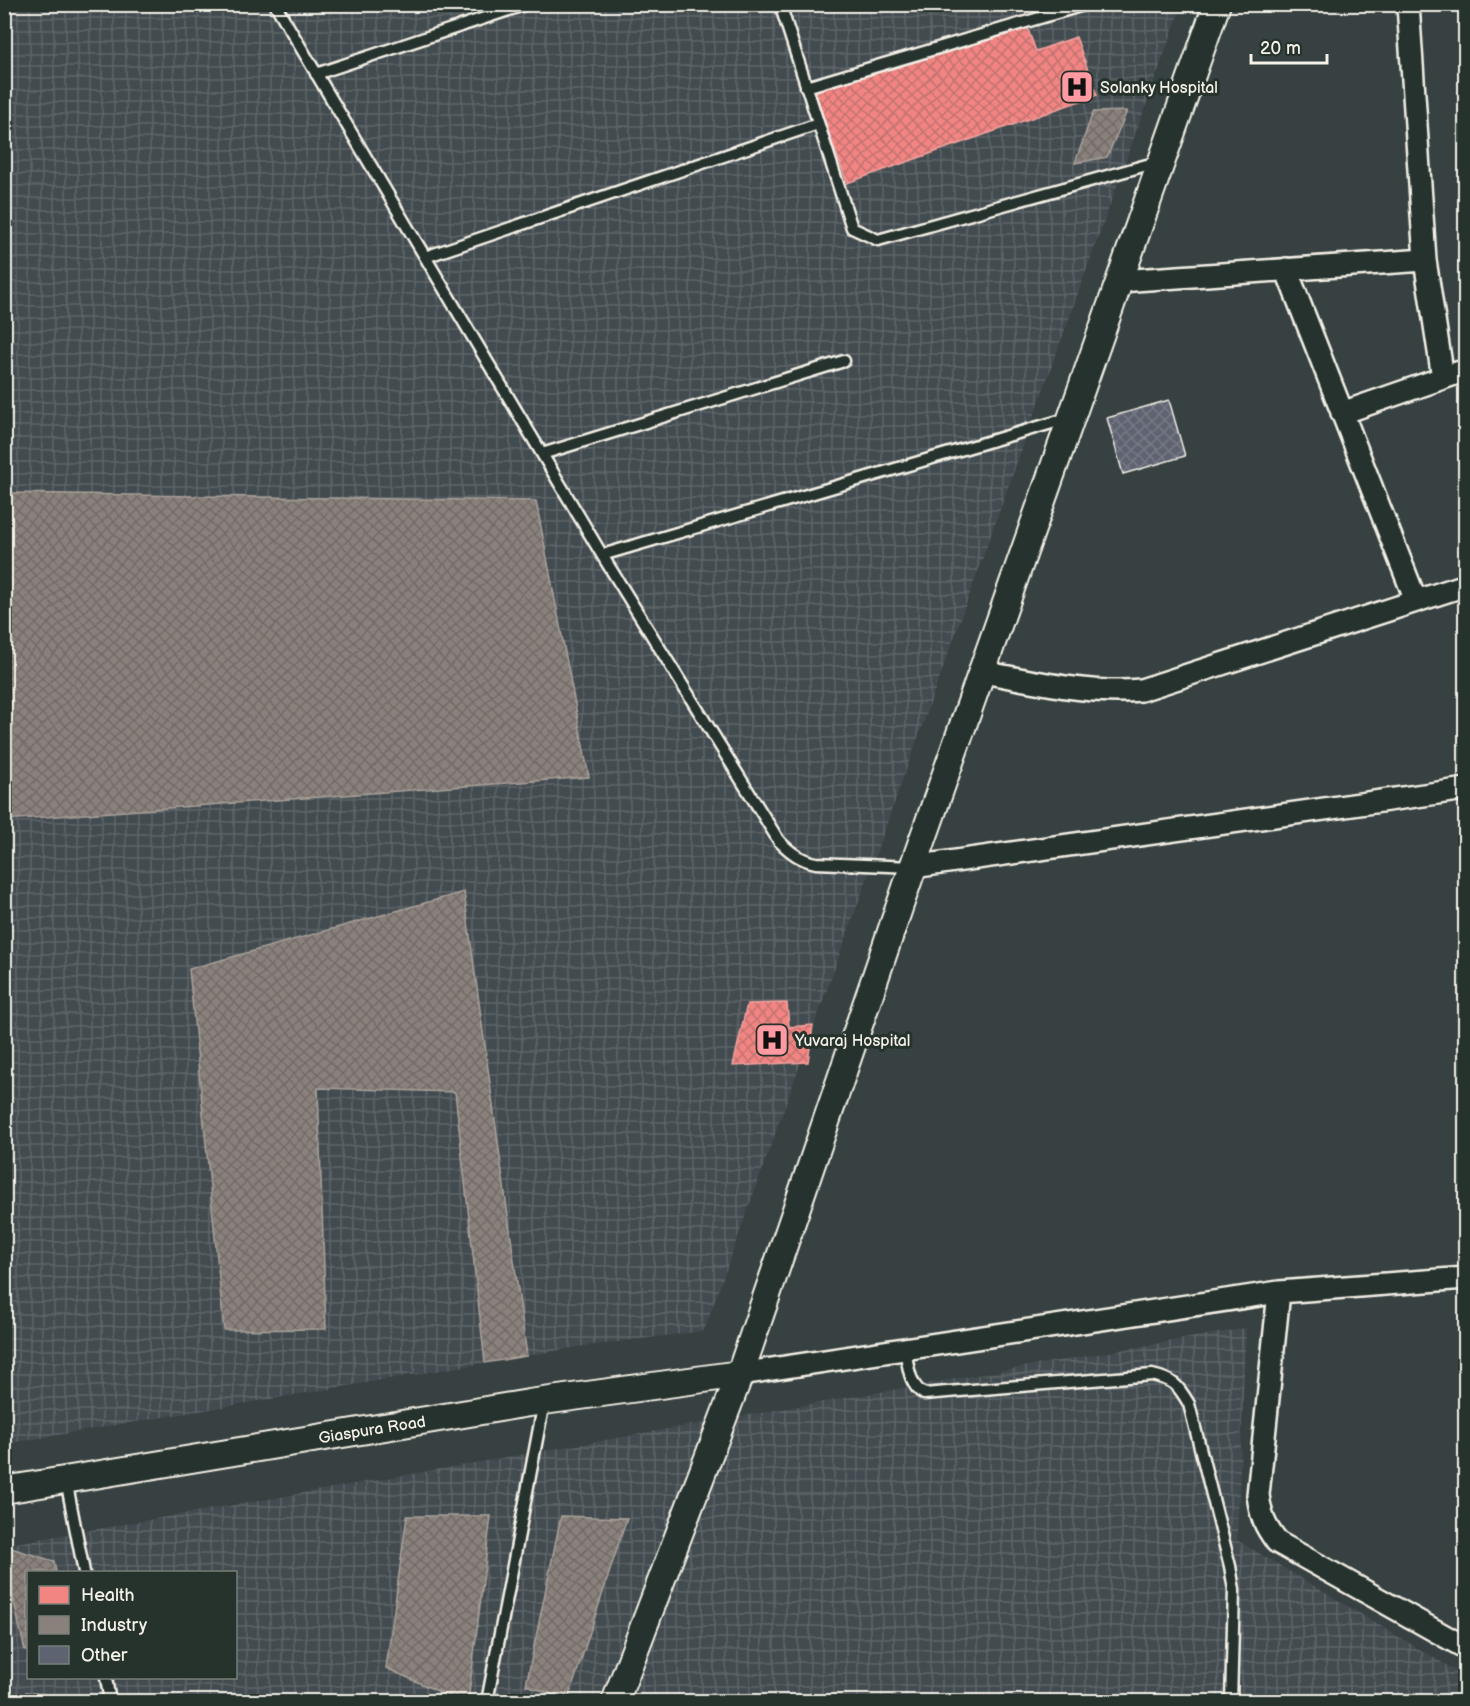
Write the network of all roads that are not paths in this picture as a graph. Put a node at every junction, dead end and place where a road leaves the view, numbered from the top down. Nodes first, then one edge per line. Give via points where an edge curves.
1 (275, 4) edge
2 (528, 4) edge
3 (780, 4) edge
4 (1087, 4) edge
5 (1217, 4) edge
6 (1408, 4) edge
7 (316, 74) junction
8 (807, 87) junction
9 (818, 124) junction
10 (1161, 161) junction
11 (425, 257) junction
12 (1425, 260) junction
13 (1286, 269) junction
14 (1120, 281) junction
15 (844, 361) dead end
16 (1466, 370) edge
17 (1443, 378) junction
18 (1342, 413) junction
19 (1072, 417) junction
20 (542, 454) junction
21 (602, 555) junction
22 (1466, 585) edge
23 (1416, 601) junction
24 (982, 672) junction
25 (1466, 789) edge
26 (913, 867) junction
27 (1466, 1278) edge
28 (1279, 1292) junction
29 (905, 1349) junction
30 (740, 1374) junction
31 (544, 1402) junction
32 (66, 1480) junction
33 (4, 1490) edge
34 (84, 1571) edge
35 (1466, 1648) edge
36 (106, 1679) edge
37 (4, 1686) edge
38 (7, 1701) edge
39 (110, 1701) edge
40 (487, 1701) edge
41 (615, 1701) edge
42 (1231, 1701) edge

1 - 7 lane
2 - 7 lane
3 - 8 lane
4 - 8 lane
5 - 10 street
6 - 12 street
7 - 11 lane
8 - 9 lane
9 - 10 lane via 852,228 878,240
9 - 11 lane
10 - 14 street
11 - 20 lane
12 - 13 street
12 - 17 street
13 - 14 street
13 - 18 street
14 - 19 street
15 - 20 lane
16 - 17 street
17 - 18 street
18 - 23 street
19 - 21 lane
19 - 24 street
20 - 21 lane
21 - 26 lane via 779,841 803,860 816,863
22 - 23 street
23 - 24 street via 1141,690 1092,690
24 - 26 street
25 - 26 street
26 - 30 street
27 - 28 street
28 - 29 street
28 - 35 street via 1258,1496 1261,1516 1277,1542
29 - 30 street
29 - 42 lane via 913,1383 924,1394 1152,1376 1170,1379 1191,1414 1230,1566 1234,1590
30 - 31 street, Giaspura Road
30 - 41 street
31 - 32 street, Giaspura Road
31 - 40 lane
32 - 33 street, Giaspura Road
32 - 34 lane
36 - 39 lane
37 - 38 lane

